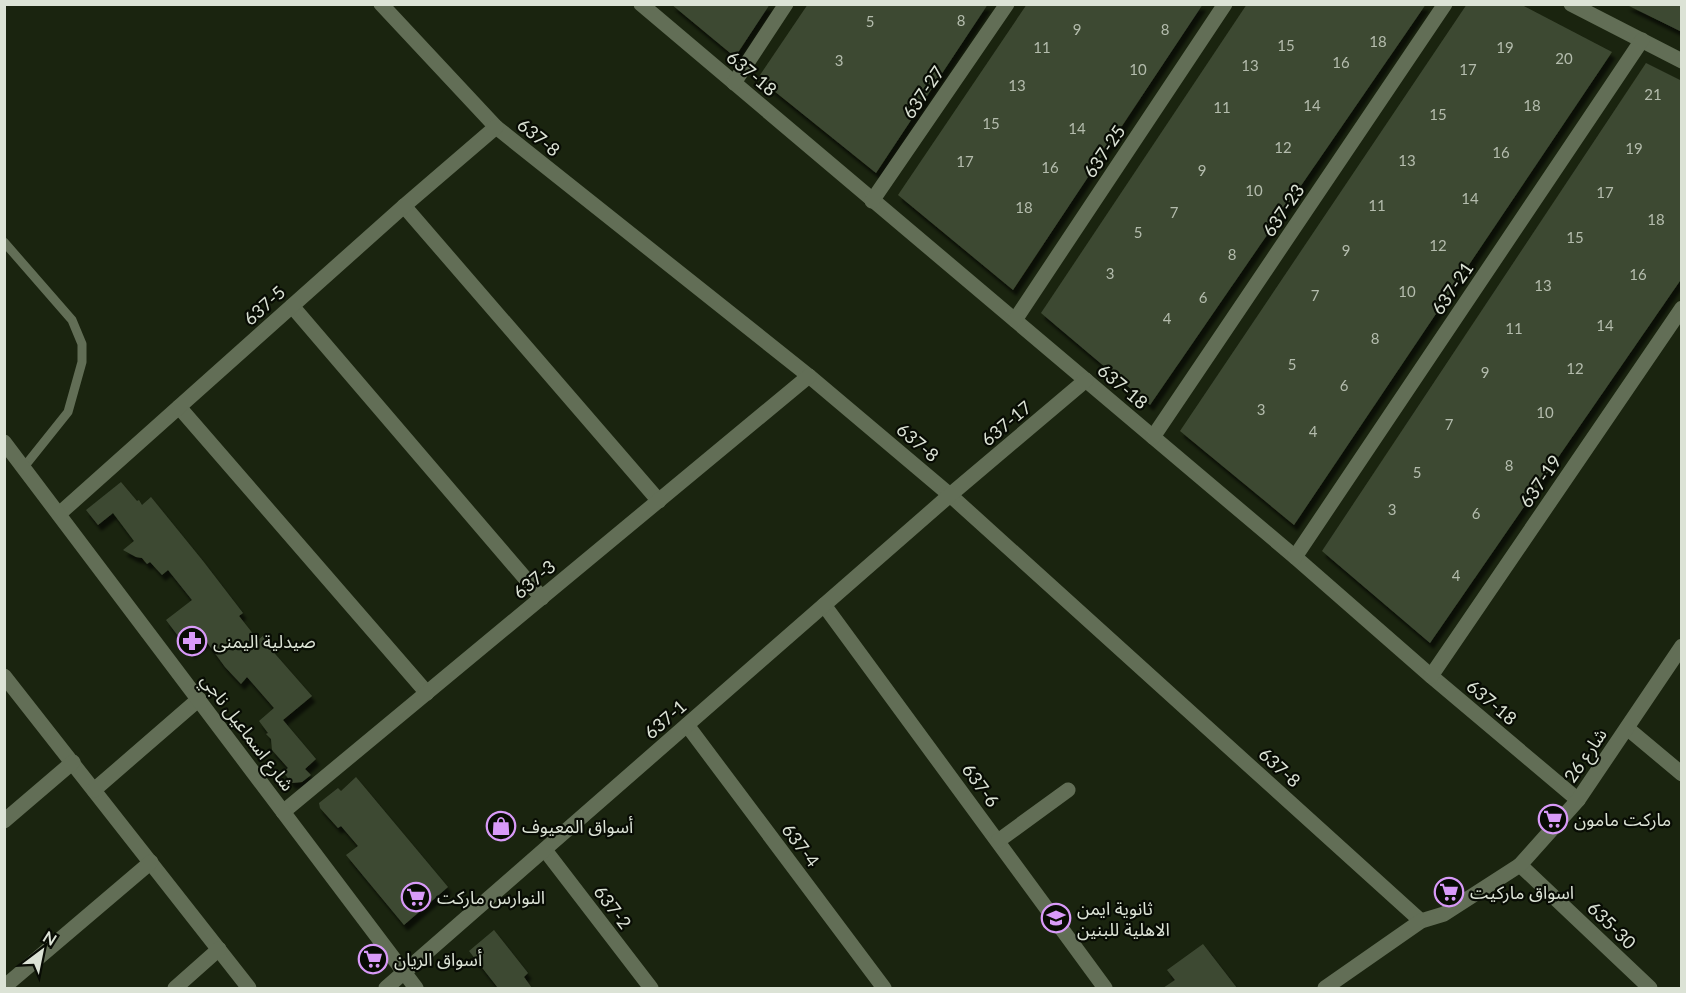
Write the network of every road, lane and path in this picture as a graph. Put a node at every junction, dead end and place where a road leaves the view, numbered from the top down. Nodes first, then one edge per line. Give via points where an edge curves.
1 (381, 4) edge
2 (641, 4) edge
3 (786, 4) edge
4 (1006, 4) edge
5 (1224, 4) edge
6 (1445, 4) edge
7 (1571, 4) edge
8 (1642, 40) junction
9 (1682, 61) edge
10 (734, 83) junction
11 (496, 127) junction
12 (872, 201) junction
13 (404, 206) junction
14 (4, 242) edge
15 (292, 306) junction
16 (1682, 308) edge
17 (1016, 320) junction
18 (809, 376) junction
19 (1086, 380) junction
20 (179, 407) junction
21 (1153, 436) junction
22 (4, 442) edge
23 (24, 467) junction
24 (950, 495) junction
25 (659, 501) junction
26 (59, 514) junction
27 (1295, 557) junction
28 (542, 598) junction
29 (824, 605) junction
30 (1682, 646) edge
31 (4, 676) edge
32 (1431, 676) junction
33 (427, 693) junction
34 (199, 699) junction
35 (687, 725) junction
36 (1627, 728) junction
37 (73, 762) junction
38 (1682, 774) edge
39 (94, 789) junction
40 (1068, 790) dead end
41 (1578, 800) junction
42 (283, 812) junction
43 (4, 821) edge
44 (998, 841) junction
45 (545, 850) junction
46 (151, 862) junction
47 (1520, 865) junction
48 (1421, 921) junction
49 (219, 950) junction
50 (404, 973) junction
51 (4, 987) edge
52 (175, 988) edge
53 (249, 988) edge
54 (386, 988) edge
55 (416, 988) edge
56 (651, 988) edge
57 (884, 988) edge
58 (1105, 988) edge
59 (1325, 988) edge
60 (1650, 988) edge

1 - 11 street, 637-8
2 - 10 street, 637-18
3 - 10 street
4 - 12 street, 637-27
5 - 17 street, 637-25
6 - 21 street, 637-23
7 - 8 street
8 - 9 street
8 - 27 street, 637-21
10 - 12 street, 637-18
11 - 13 street, 637-5
11 - 18 street, 637-8
12 - 17 street, 637-18
13 - 15 street, 637-5
13 - 25 street
14 - 23 lane via 72,320 82,344 82,362 68,412
15 - 20 street, 637-5
15 - 28 street
16 - 32 street, 637-19
17 - 19 street, 637-18
18 - 24 street, 637-8
18 - 25 street, 637-3
19 - 21 street, 637-18
19 - 24 street, 637-17
20 - 26 street, 637-5
20 - 33 street
21 - 27 street, 637-18
22 - 23 street, شارع اسماعيل ناجي
23 - 26 street, شارع اسماعيل ناجي
24 - 29 street, 637-1
24 - 48 street, 637-8
25 - 28 street, 637-3
26 - 34 street, شارع اسماعيل ناجي
27 - 32 street, 637-18
28 - 33 street, 637-3
29 - 35 street, 637-1
29 - 44 street, 637-6
30 - 36 street, شارع 26
31 - 37 street
32 - 41 street, 637-18
33 - 42 street, 637-3
34 - 39 street
34 - 42 street, شارع اسماعيل ناجي
35 - 45 street, 637-1
35 - 57 street, 637-4
36 - 38 street
36 - 41 street, شارع 26
37 - 39 street
37 - 43 street
39 - 46 street
40 - 44 street
41 - 47 street, شارع 26
42 - 50 street, شارع اسماعيل ناجي
44 - 58 street, 637-6
45 - 50 street, 637-1
45 - 56 street, 637-2
46 - 49 street
46 - 51 street
47 - 48 street, شارع 26 via 1444,914
47 - 60 street, 635-30
48 - 59 street, شارع 26
49 - 52 street
49 - 53 street
50 - 54 street, 637-1
50 - 55 street, شارع اسماعيل ناجي

